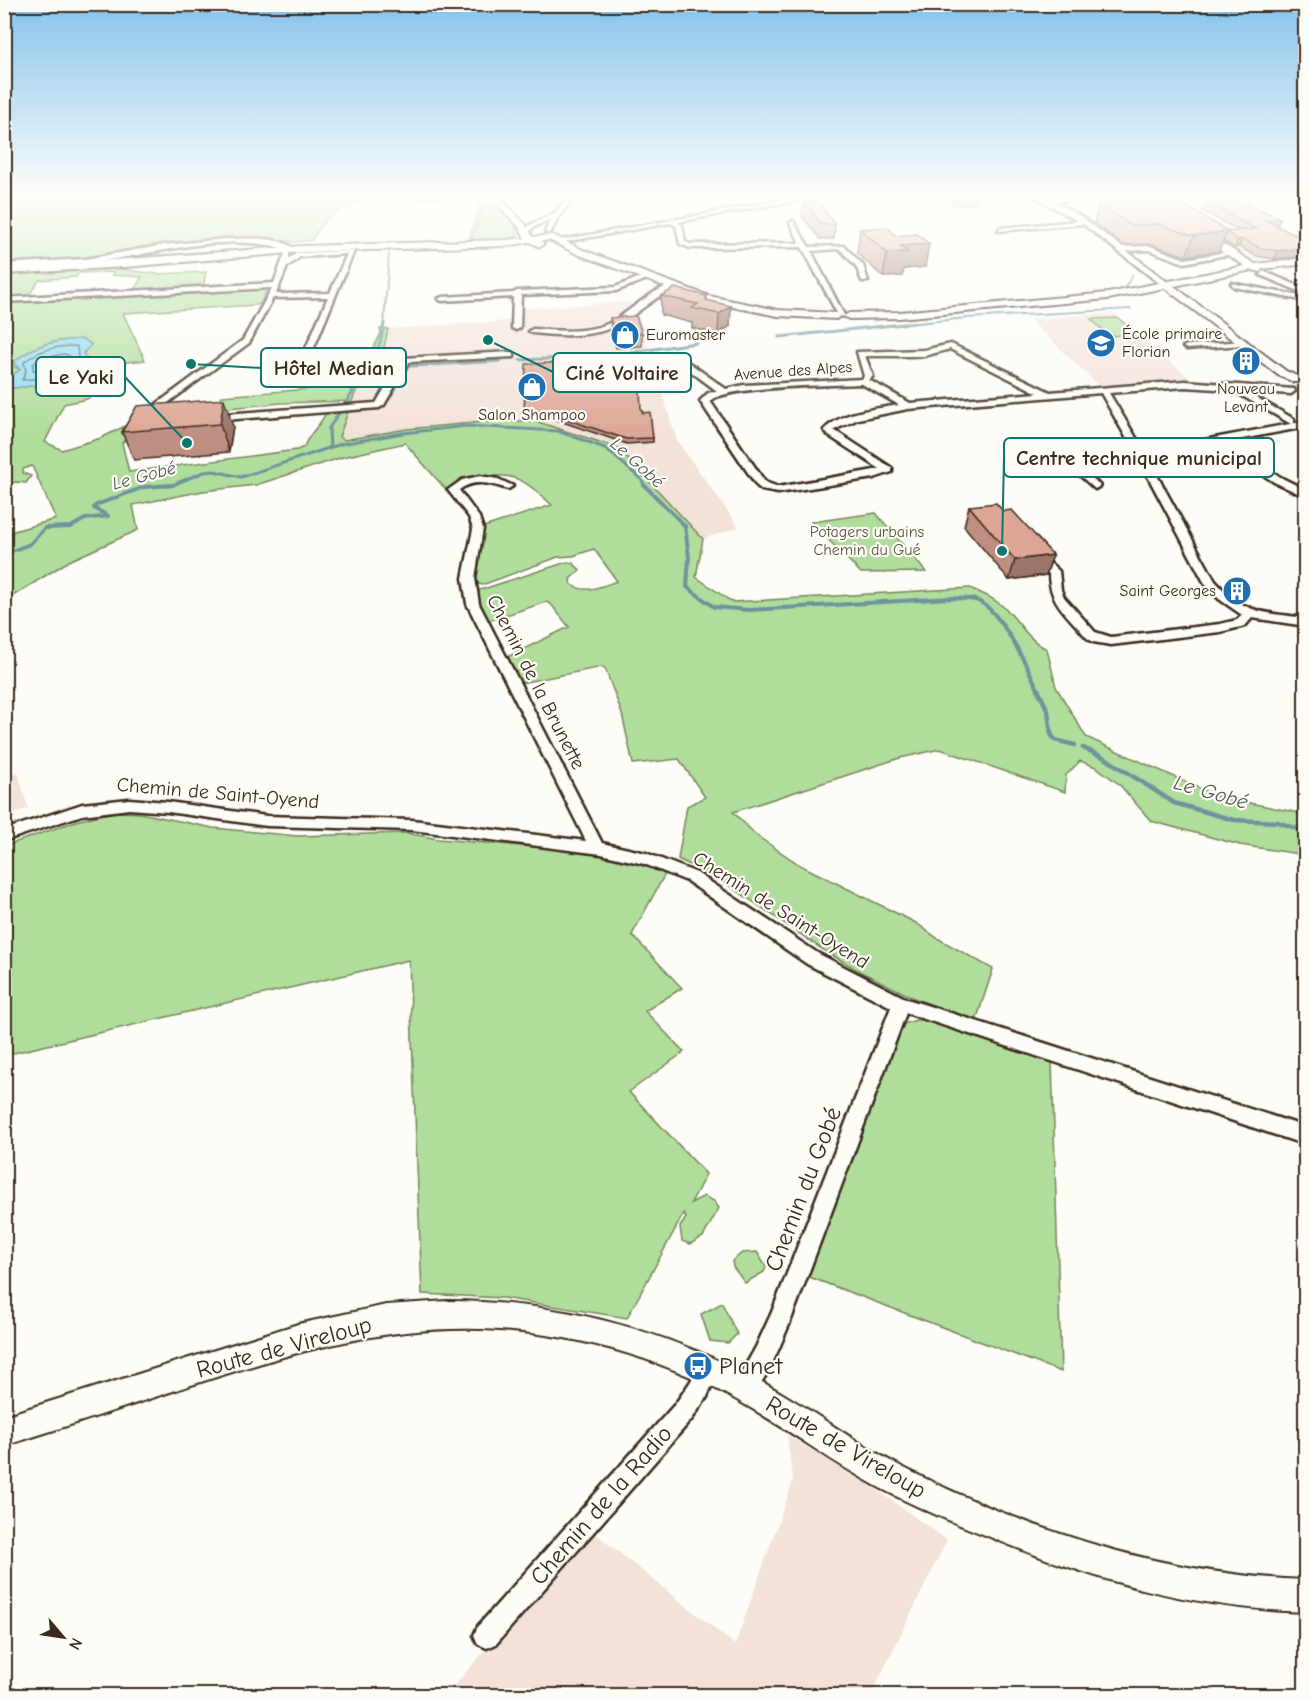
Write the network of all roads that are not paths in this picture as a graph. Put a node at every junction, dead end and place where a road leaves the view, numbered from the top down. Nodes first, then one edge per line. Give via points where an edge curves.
1 (280, 276) edge
2 (341, 276) edge
3 (623, 276) edge
4 (642, 276) edge
5 (822, 276) edge
6 (1156, 276) edge
7 (1214, 276) edge
8 (1241, 276) edge
9 (1270, 276) edge
10 (646, 278) junction
11 (635, 282) junction
12 (277, 285) junction
13 (1234, 285) dead end
14 (1170, 287) junction
15 (665, 289) junction
16 (1305, 292) edge
17 (517, 294) junction
18 (333, 295) junction
19 (270, 296) junction
20 (442, 299) dead end
21 (1305, 299) edge
22 (4, 300) edge
23 (843, 318) junction
24 (515, 334) junction
25 (1243, 343) junction
26 (1188, 347) dead end
27 (511, 355) junction
28 (510, 364) dead end
29 (686, 364) dead end
30 (305, 371) dead end
31 (1279, 379) junction
32 (864, 381) junction
33 (1300, 387) edge
34 (1234, 388) junction
35 (1263, 389) junction
36 (1103, 390) junction
37 (724, 392) junction
38 (1048, 395) junction
39 (908, 406) junction
40 (200, 419) edge
41 (146, 420) edge
42 (1291, 421) dead end
43 (1305, 424) edge
44 (1218, 441) junction
45 (1141, 455) junction
46 (508, 486) dead end
47 (1095, 486) dead end
48 (1305, 494) edge
49 (1044, 563) edge
50 (1249, 614) junction
51 (1305, 622) edge
52 (4, 836) edge
53 (596, 846) junction
54 (901, 1004) junction
55 (1305, 1136) edge
56 (707, 1370) junction
57 (744, 1388) junction
58 (4, 1431) edge
59 (1305, 1596) edge
60 (487, 1635) dead end

1 - 12 street
2 - 18 street
3 - 11 main road
4 - 10 main road
5 - 23 street
6 - 14 street
7 - 14 main road
8 - 14 main road
9 - 16 street
10 - 11 street
10 - 15 main road
11 - 15 main road
11 - 17 street via 616,289
12 - 19 street
12 - 22 street
13 - 21 street
14 - 23 main road via 1115,300
14 - 25 main road
15 - 23 main road via 741,307
15 - 24 street via 605,327
17 - 20 street
17 - 24 street
18 - 19 street
18 - 30 street via 304,362
19 - 41 street via 242,345
24 - 27 street
25 - 26 street
25 - 31 main road
27 - 28 street
27 - 40 street via 406,360 379,405
29 - 37 street, Avenue des Alpes
31 - 33 main road
31 - 35 street, Avenue des Alpes via 1272,387
32 - 37 street, Avenue des Alpes
32 - 38 street, Avenue des Alpes via 869,376 860,354 924,353 951,346
32 - 39 street, Avenue des Alpes
33 - 35 street, Avenue des Alpes
34 - 35 street, Avenue des Alpes
34 - 36 street, Avenue des Alpes via 1185,384
34 - 42 street
36 - 38 street, Avenue des Alpes
36 - 45 street
37 - 39 street, Avenue des Alpes via 705,400 708,407 761,484 778,490 888,470 829,429 843,421
38 - 39 street, Avenue des Alpes
43 - 44 street
44 - 45 street
44 - 48 street
45 - 47 street via 1071,463
45 - 50 street via 1210,582 1222,597
46 - 53 street, Chemin de la Brunette via 486,479 453,490 478,528 469,578 473,604
49 - 50 street via 1055,573 1059,598 1097,639 1111,641 1220,628 1241,623
50 - 51 street
52 - 53 street, Chemin de Saint-Oyend via 78,810 142,804 266,821 400,824
53 - 54 street, Chemin de Saint-Oyend via 650,859 692,877 813,959
54 - 55 street, Chemin de Saint-Oyend
54 - 57 street, Chemin du Gobé via 782,1317
56 - 57 main road, Route de Vireloup
56 - 58 main road, Route de Vireloup via 641,1344 545,1321 502,1316 418,1316 304,1336
56 - 60 street, Chemin de la Radio via 684,1411
57 - 59 main road, Route de Vireloup via 877,1470 1020,1535 1134,1574 1262,1596

